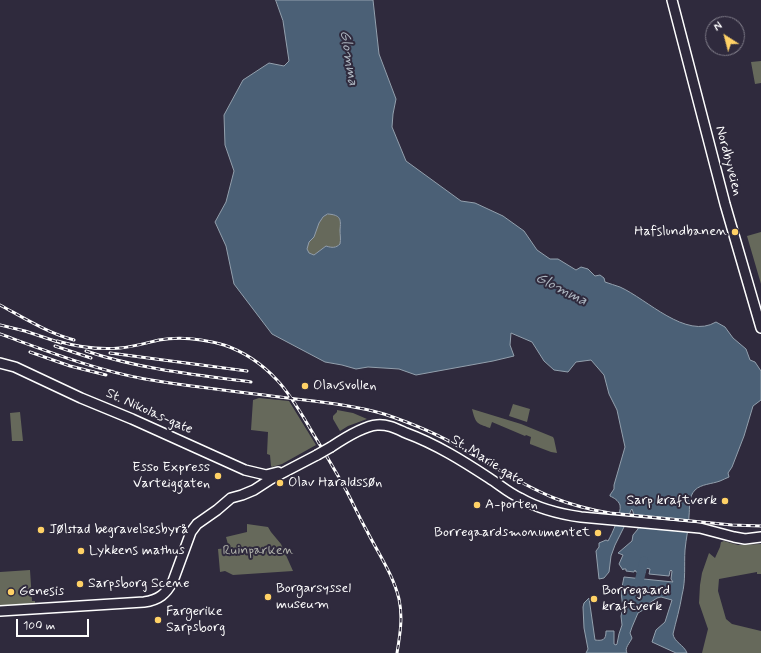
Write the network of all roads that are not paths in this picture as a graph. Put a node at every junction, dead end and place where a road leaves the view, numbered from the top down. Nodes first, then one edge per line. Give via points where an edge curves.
1 (672, 0) edge
2 (761, 328) edge
3 (0, 363) edge
4 (316, 455) junction
5 (289, 469) junction
6 (245, 470) junction
7 (262, 486) junction
8 (761, 537) edge
9 (0, 611) edge

1 - 2 main road, Nordbyveien via 725,204
3 - 6 main road, St. Nikolas-gate via 10,365
4 - 5 main road, St. Marie gate
4 - 7 main road, St. Marie gate via 273,482
4 - 8 main road, St. Marie gate, bridge via 354,434 376,429 398,429 454,456 512,494 558,513 700,528 745,539
5 - 6 main road, St. Nikolas-gate via 274,474
5 - 7 main road, St. Marie gate
6 - 7 main road, St. Nikolas-gate
7 - 9 main road, St. Marie gate via 231,498 197,524 191,532 173,581 158,598 144,602

